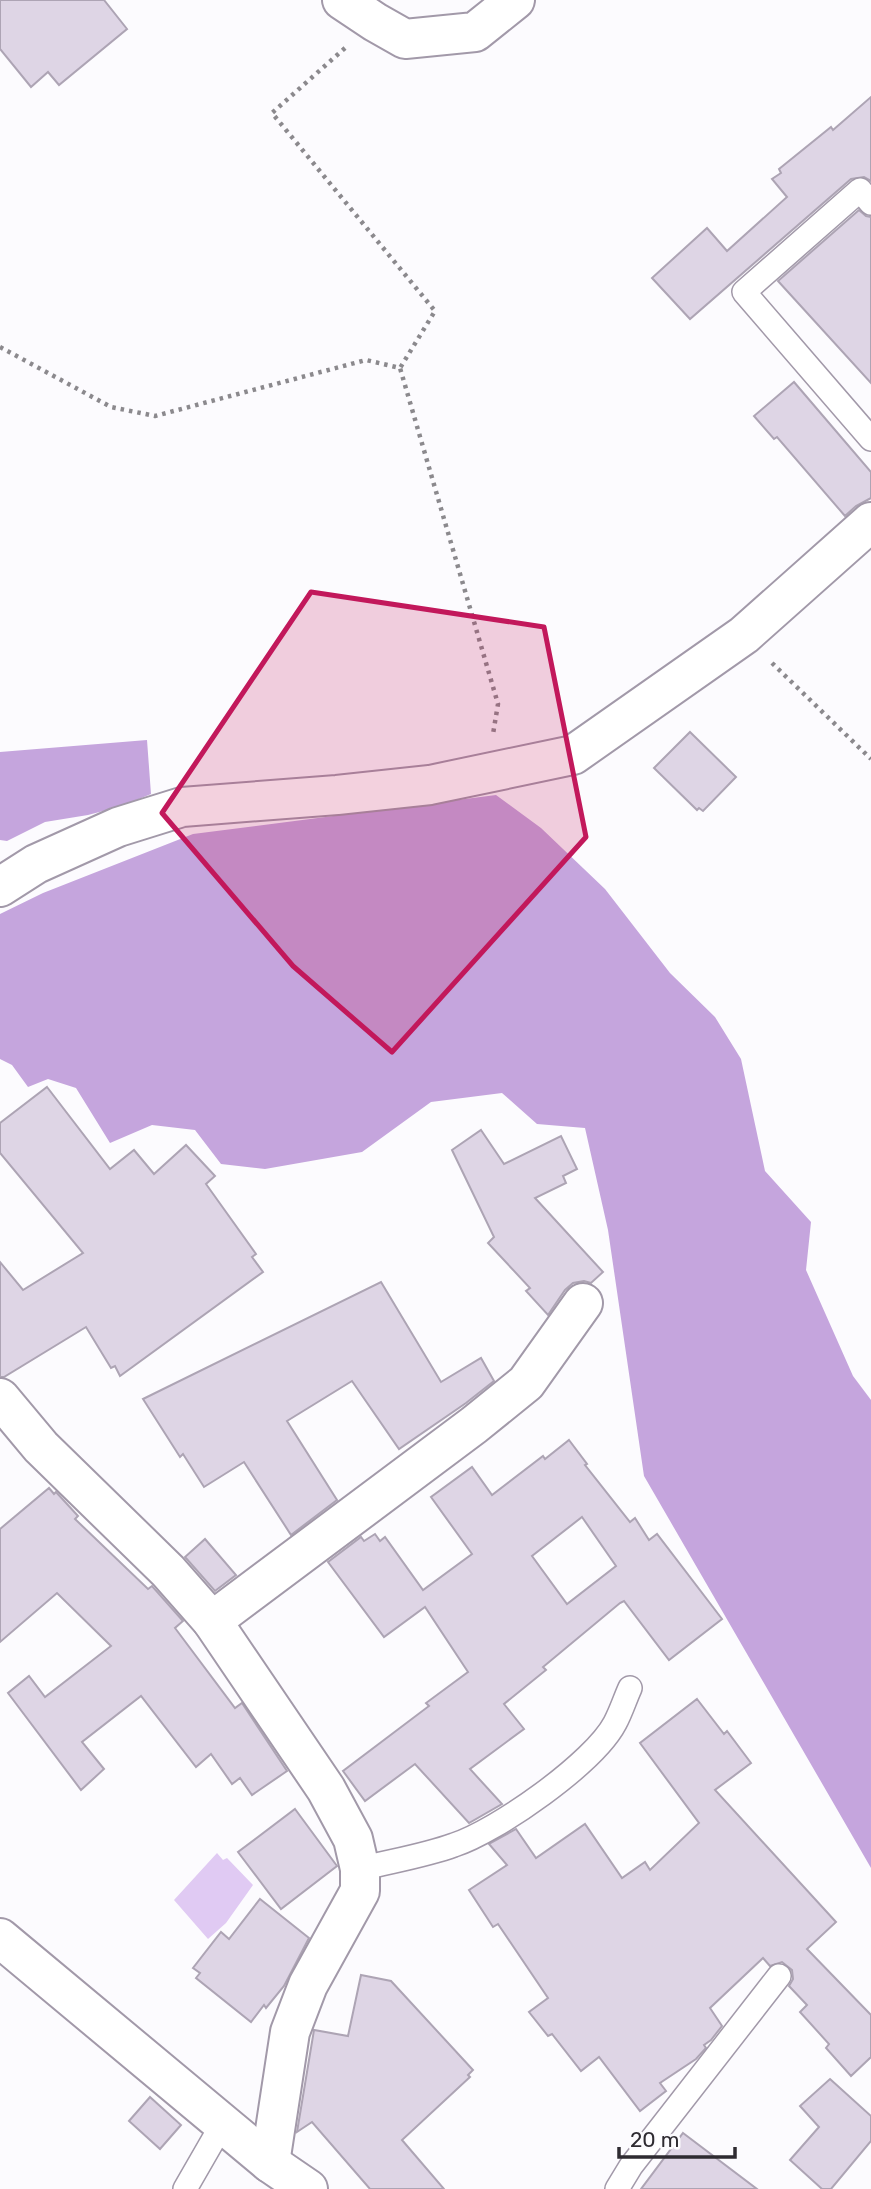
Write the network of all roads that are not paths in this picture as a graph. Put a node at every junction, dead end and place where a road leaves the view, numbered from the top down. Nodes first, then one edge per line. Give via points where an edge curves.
1 (342, 0) edge
2 (515, 0) edge
3 (871, 203) edge
4 (871, 439) edge
5 (871, 522) edge
6 (0, 887) edge
7 (583, 1303) dead end
8 (0, 1398) edge
9 (212, 1621) junction
10 (630, 1688) dead end
11 (360, 1869) junction
12 (0, 1938) edge
13 (779, 1976) dead end
14 (223, 2123) junction
15 (270, 2163) junction
16 (185, 2189) edge
17 (309, 2189) edge
18 (617, 2189) edge

1 - 2 street via 405,39 475,32
3 - 4 lane via 860,190 744,292
5 - 6 street via 744,635 573,755 430,785 182,807 118,827 36,864
7 - 9 street via 526,1383
8 - 9 street via 41,1447
9 - 11 street via 326,1789 353,1839
10 - 11 lane via 615,1724 593,1751 527,1805 454,1845
11 - 15 street via 360,1891 308,1985 290,2032
12 - 14 street
13 - 18 lane
14 - 15 street
14 - 16 lane
15 - 17 street

